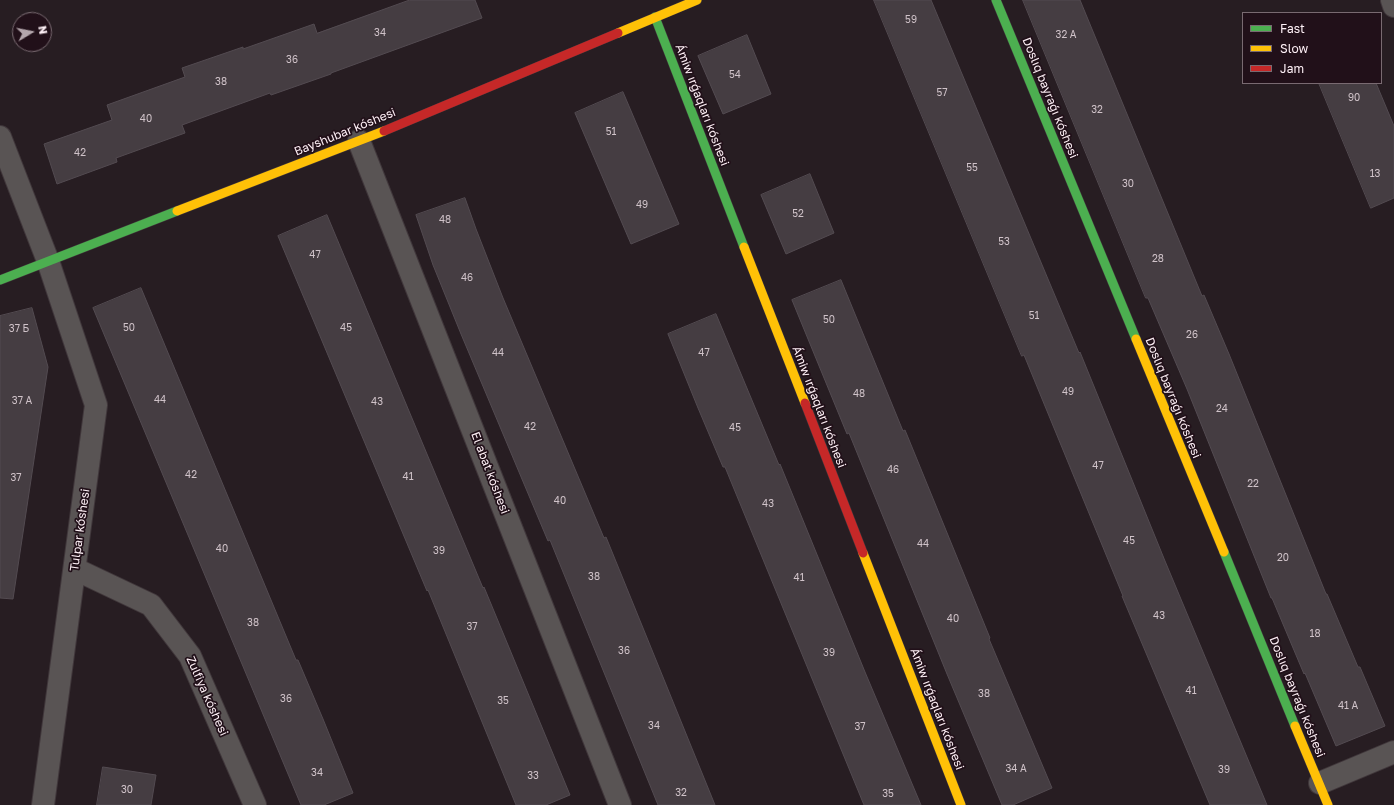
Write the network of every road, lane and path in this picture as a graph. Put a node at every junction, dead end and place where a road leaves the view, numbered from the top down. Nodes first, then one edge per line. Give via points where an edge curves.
1 (697, 0) edge
2 (996, 0) edge
3 (1392, 0) edge
4 (1394, 6) edge
5 (655, 17) junction
6 (0, 137) edge
7 (359, 141) junction
8 (48, 261) junction
9 (0, 280) edge
10 (75, 569) junction
11 (1394, 752) edge
12 (1320, 783) junction
13 (43, 805) edge
14 (255, 805) edge
15 (620, 805) edge
16 (961, 805) edge
17 (1328, 805) edge

1 - 5 street, Bayshubar kóshesi
2 - 12 street, Doslıq bayraǵı kóshesi
3 - 4 street
5 - 7 street, Bayshubar kóshesi
5 - 16 street, Ámiw ırǵaqları kóshesi
6 - 8 street, Tulpar kóshesi
7 - 8 street, Bayshubar kóshesi
7 - 15 street, El abat kóshesi
8 - 9 street, Bayshubar kóshesi
8 - 10 street, Tulpar kóshesi via 96,405
10 - 13 street, Tulpar kóshesi
10 - 14 street, Zulfiya kóshesi via 151,605 173,633 190,656
11 - 12 street
12 - 17 street, Doslıq bayraǵı kóshesi

